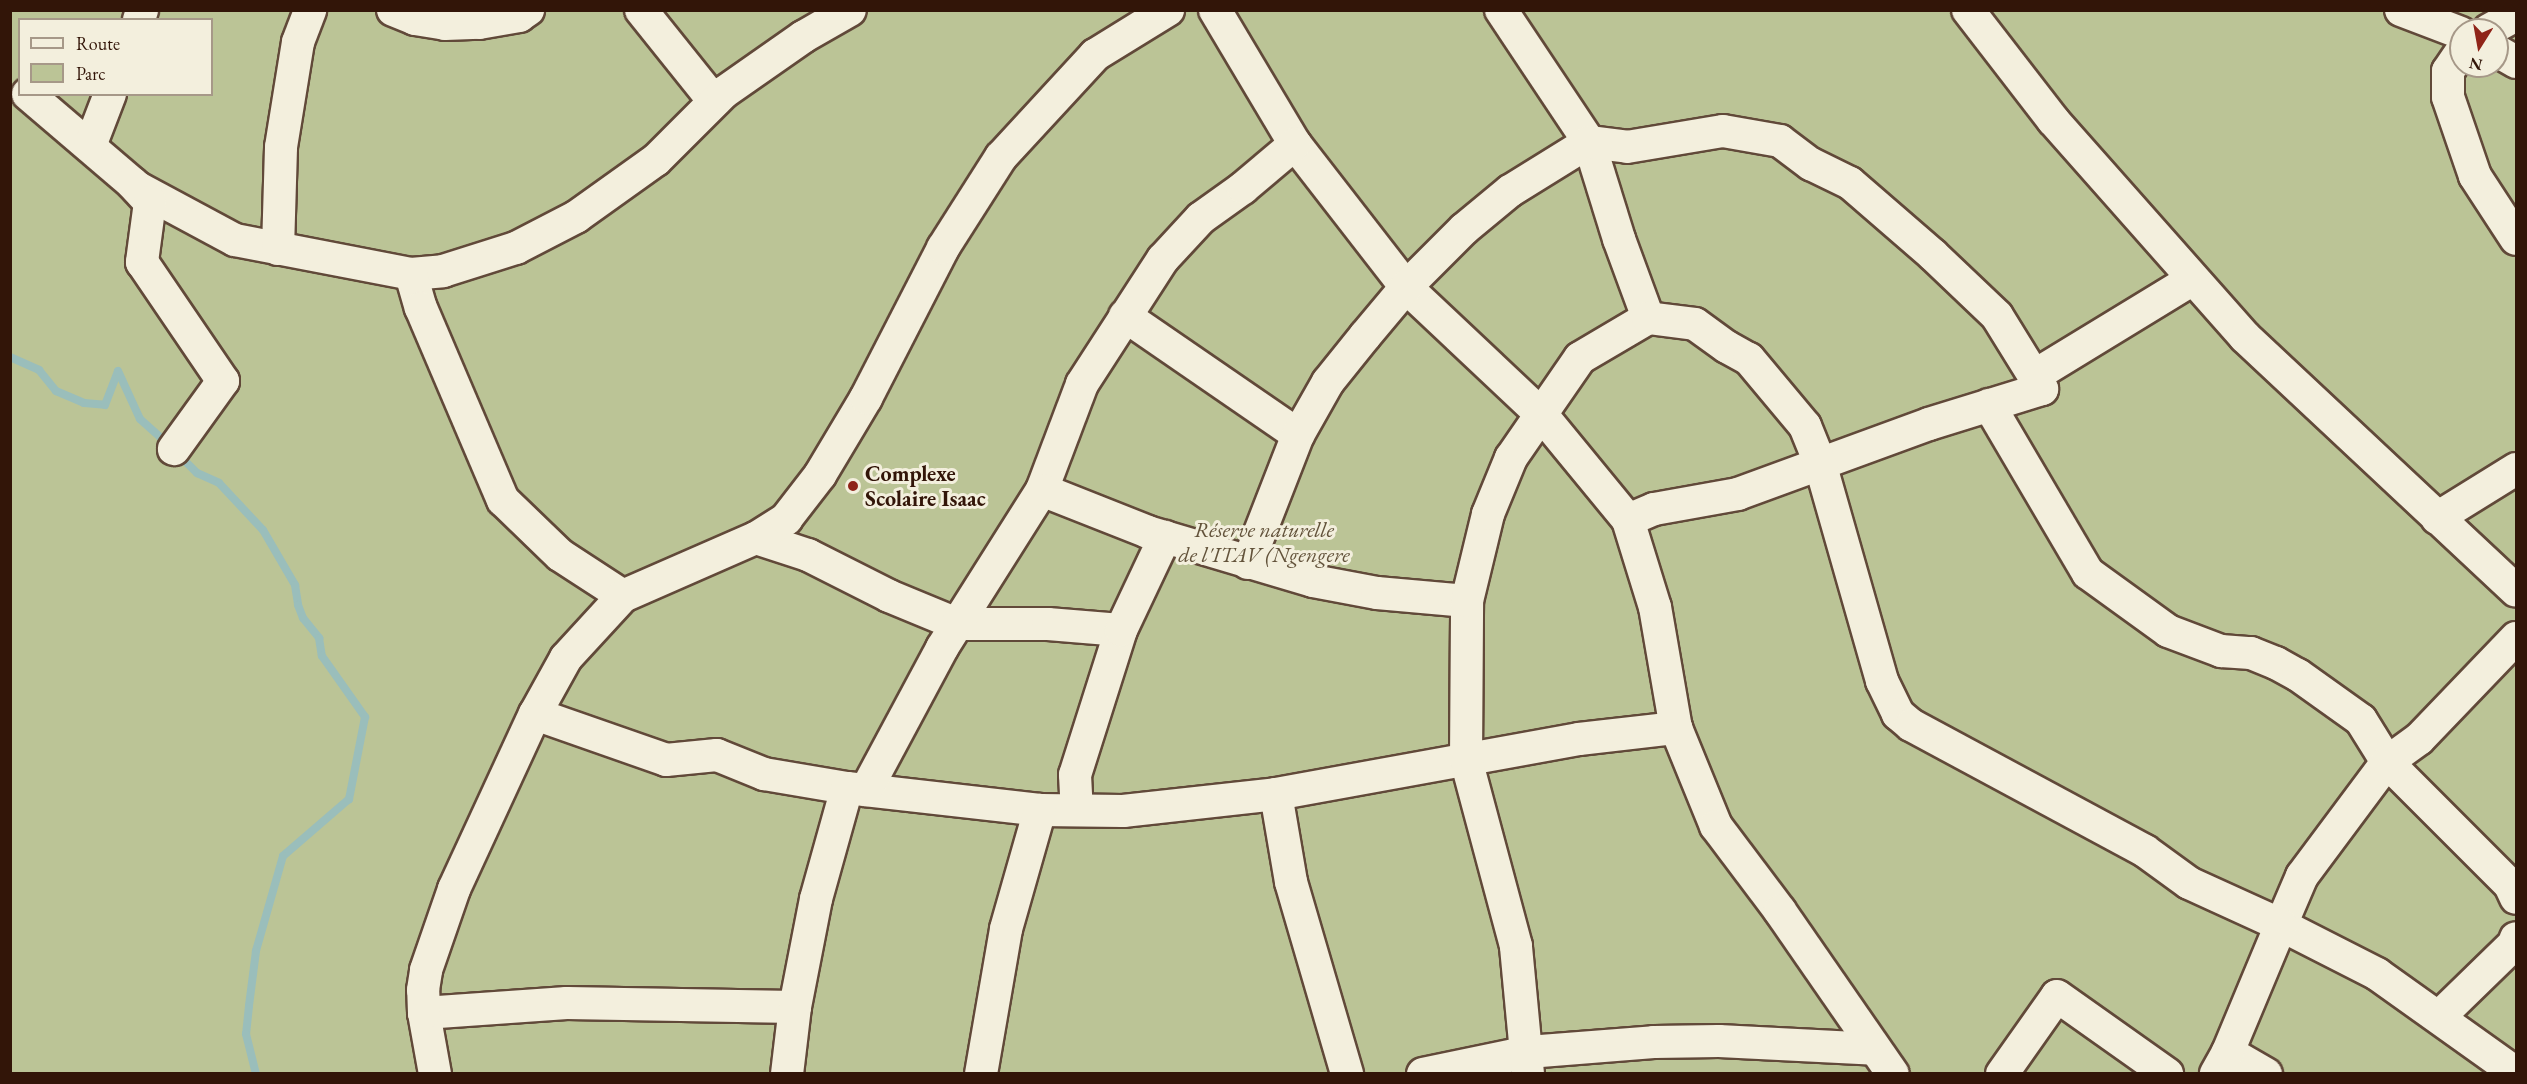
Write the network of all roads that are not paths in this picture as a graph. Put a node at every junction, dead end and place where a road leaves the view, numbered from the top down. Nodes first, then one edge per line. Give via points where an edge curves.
1 (310, 10) edge
2 (393, 10) edge
3 (528, 10) edge
4 (641, 10) edge
5 (850, 10) edge
6 (1168, 10) edge
7 (1215, 10) edge
8 (1501, 10) edge
9 (1968, 10) edge
10 (2401, 10) edge
11 (2449, 28) edge
12 (2449, 70) edge
13 (30, 96) edge
14 (109, 96) edge
15 (714, 101) junction
16 (10, 109) edge
17 (1589, 142) junction
18 (1295, 144) junction
19 (90, 146) junction
20 (2517, 239) edge
21 (278, 249) junction
22 (411, 274) junction
23 (2193, 279) junction
24 (1406, 287) junction
25 (1125, 315) junction
26 (1648, 318) junction
27 (2034, 376) junction
28 (1989, 405) junction
29 (1541, 414) junction
30 (1298, 435) junction
31 (174, 449) dead end
32 (1820, 462) junction
33 (2517, 469) edge
34 (1042, 490) junction
35 (2437, 518) junction
36 (1628, 520) junction
37 (1165, 537) junction
38 (756, 538) junction
39 (1248, 563) junction
40 (2517, 591) edge
41 (623, 596) junction
42 (1467, 601) junction
43 (957, 624) junction
44 (1120, 630) junction
45 (2517, 638) edge
46 (535, 714) junction
47 (1676, 728) junction
48 (1466, 759) junction
49 (2387, 762) junction
50 (857, 789) junction
51 (1276, 795) junction
52 (1040, 810) junction
53 (1077, 810) junction
54 (2517, 898) edge
55 (2281, 925) junction
56 (2517, 938) edge
57 (795, 1007) junction
58 (424, 1013) junction
59 (2439, 1017) junction
60 (1884, 1061) edge
61 (1528, 1063) edge
62 (2222, 1063) edge
63 (2517, 1073) edge
64 (435, 1074) edge
65 (787, 1074) edge
66 (981, 1074) edge
67 (1347, 1074) edge
68 (1423, 1074) edge
69 (2002, 1074) edge
70 (2167, 1074) edge
71 (2266, 1074) edge

1 - 21 street via 298,42 281,147
2 - 3 street via 445,24 479,23 519,16
4 - 15 street
5 - 15 street via 803,37
6 - 38 street via 1095,56 1001,157 943,248 866,398 820,475 786,519
7 - 18 street
8 - 17 street
9 - 23 street via 2053,120
10 - 11 street
12 - 20 street via 2448,98 2475,176
13 - 19 street
14 - 19 street
15 - 22 street via 656,160 576,216 516,248 442,271
16 - 31 street via 81,130 150,202 142,262 223,381
17 - 24 street via 1510,191 1464,229
17 - 26 street
17 - 27 street via 1627,147 1723,131 1780,141 1811,164 1850,183 1897,222 1997,316
18 - 24 street
18 - 25 street via 1201,219 1163,259
19 - 21 street via 138,188 195,220 235,240
21 - 22 street
22 - 41 street via 421,308 503,500 560,555
23 - 27 street
23 - 35 street via 2245,337
24 - 29 street
24 - 30 street via 1328,382
25 - 30 street
25 - 34 street via 1082,384
26 - 29 street via 1580,358
26 - 32 street via 1695,324 1749,359 1805,426
27 - 28 street via 2042,388
28 - 32 street
28 - 49 street via 2088,573 2168,631 2221,651 2251,653 2298,675 2361,720
29 - 36 street
29 - 42 street via 1511,458 1488,514
30 - 39 street
32 - 36 street via 1738,494 1654,509
32 - 55 street via 1872,652 1898,714 1919,730 2145,851 2189,883
33 - 35 street
34 - 37 street
34 - 43 street
35 - 40 street
36 - 47 street via 1655,607
37 - 39 street
37 - 44 street
38 - 41 street
38 - 43 street via 808,555 889,596
39 - 42 street via 1377,593
41 - 46 street via 566,658
42 - 48 street
43 - 44 street via 1048,624
43 - 50 street
44 - 53 street via 1075,775
45 - 49 street via 2419,739
46 - 50 street via 666,760 717,755 764,774
46 - 58 street via 454,889 426,970
47 - 48 street via 1580,739
47 - 60 street via 1716,826
48 - 51 street
48 - 61 street via 1516,946
49 - 54 street via 2510,885
49 - 55 street via 2302,876
50 - 52 street
50 - 57 street via 816,899
51 - 53 street via 1123,811
51 - 67 street via 1291,882
52 - 53 street
52 - 66 street via 1006,929
55 - 59 street via 2377,974
55 - 62 street
56 - 59 street
57 - 58 street via 567,1003
57 - 65 street
58 - 64 street
59 - 63 street
60 - 61 street via 1689,1041
61 - 68 street
62 - 71 street
69 - 70 street via 2057,996

